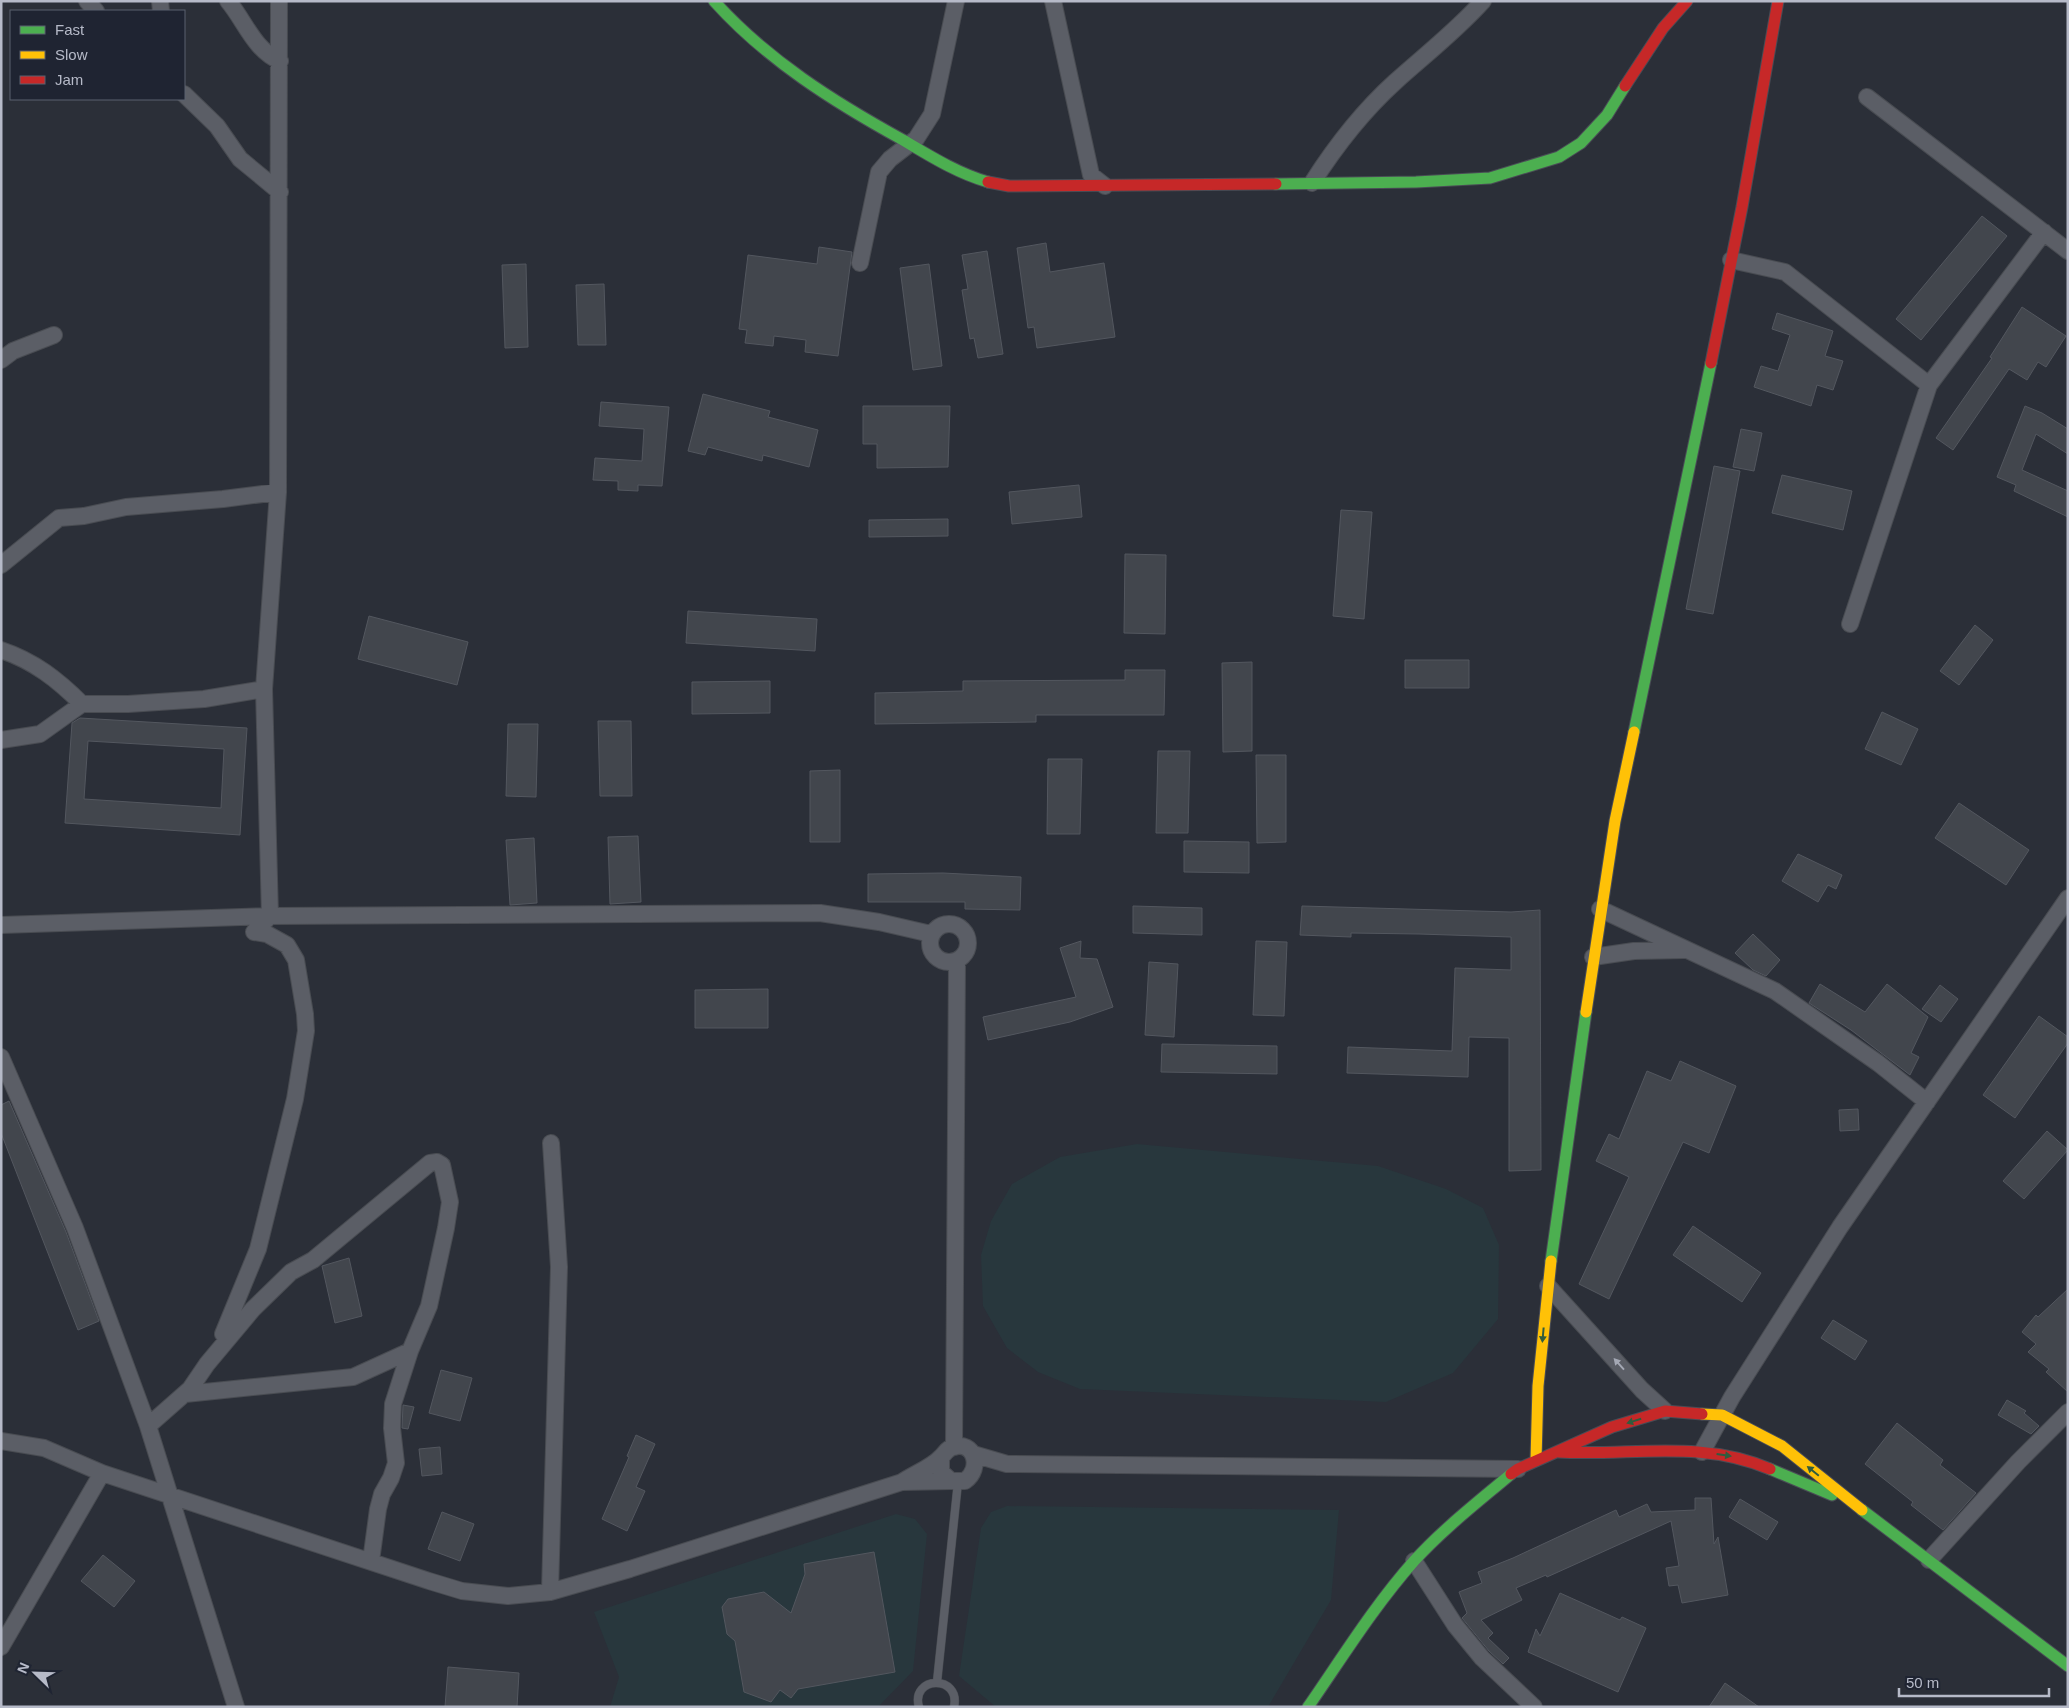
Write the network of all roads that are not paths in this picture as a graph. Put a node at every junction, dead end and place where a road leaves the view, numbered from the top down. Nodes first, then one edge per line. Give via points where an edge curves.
1 (228, 1) edge
2 (279, 1) edge
3 (714, 1) edge
4 (956, 1) edge
5 (1053, 1) edge
6 (1484, 1) edge
7 (1687, 1) edge
8 (1778, 1) edge
9 (280, 61) junction
10 (185, 95) edge
11 (1867, 97) dead end
12 (908, 144) junction
13 (1312, 183) junction
14 (1106, 186) junction
15 (280, 192) junction
16 (2044, 232) junction
17 (2068, 251) edge
18 (1731, 260) junction
19 (860, 262) dead end
20 (54, 335) dead end
21 (1, 360) edge
22 (1928, 385) junction
23 (278, 492) junction
24 (1, 566) edge
25 (1850, 624) dead end
26 (1, 650) edge
27 (264, 689) junction
28 (82, 704) junction
29 (1, 740) edge
30 (2068, 898) edge
31 (1600, 909) junction
32 (270, 916) junction
33 (1, 925) edge
34 (931, 934) junction
35 (1689, 950) junction
36 (1593, 957) junction
37 (957, 961) junction
38 (2, 1059) edge
39 (1927, 1102) junction
40 (551, 1143) dead end
41 (1548, 1286) junction
42 (410, 1351) junction
43 (207, 1364) junction
44 (185, 1394) junction
45 (1665, 1411) junction
46 (2068, 1412) edge
47 (1722, 1415) junction
48 (148, 1426) junction
49 (1, 1441) edge
50 (954, 1446) junction
51 (1554, 1452) junction
52 (1702, 1452) junction
53 (973, 1454) junction
54 (941, 1458) junction
55 (1536, 1460) junction
56 (1007, 1464) junction
57 (1518, 1469) junction
58 (102, 1473) junction
59 (960, 1480) junction
60 (902, 1482) junction
61 (168, 1493) junction
62 (1851, 1502) junction
63 (1929, 1560) junction
64 (371, 1561) junction
65 (1414, 1561) junction
66 (550, 1592) junction
67 (1, 1647) edge
68 (2068, 1666) edge
69 (937, 1682) junction
70 (916, 1705) edge
71 (955, 1706) edge
72 (236, 1707) edge
73 (1308, 1707) edge
74 (1534, 1707) edge

1 - 9 street via 256,44 267,56
2 - 9 street
3 - 12 street via 785,67
4 - 12 street via 932,114 916,139
5 - 14 street via 1091,175
6 - 13 street via 1394,83 1333,150
7 - 13 street via 1644,54 1607,115 1581,143 1559,157 1490,178
8 - 18 street
9 - 15 street
10 - 15 street via 217,126 240,159
11 - 16 street
12 - 14 street via 986,182 1009,186
12 - 19 street via 879,172
13 - 14 street
15 - 23 street
16 - 17 street
16 - 22 street
18 - 22 street via 1785,272
18 - 31 street via 1615,821
20 - 21 street
22 - 25 street
23 - 24 street via 224,500 126,507 59,518
23 - 27 street
26 - 28 street via 20,657 56,679
27 - 28 street via 204,698
27 - 32 street
28 - 29 street via 40,734
30 - 39 street
31 - 35 street
31 - 36 street
32 - 33 street
32 - 34 street via 820,913
32 - 43 street via 254,932 267,934 287,945 296,960 306,1031 293,1107 258,1249 232,1317
34 - 37 street via 929,944 932,953 948,963
34 - 37 street via 936,928 952,923 966,932 968,948
35 - 36 street via 1634,951
35 - 39 street via 1775,991 1878,1063
36 - 41 street
37 - 50 street
38 - 48 street via 75,1228
39 - 47 street via 1840,1227
40 - 66 street via 559,1267
45 -> 41 street
41 -> 55 street via 1535,1424
42 - 43 street via 429,1306 448,1219 450,1202 442,1165 437,1162 430,1163 318,1256 291,1272 253,1309
42 - 44 street via 353,1377
42 - 64 street via 393,1404 396,1463 378,1509
43 - 44 street
44 - 48 street
45 - 47 street
45 -> 51 street via 1612,1427
46 - 63 street
47 - 52 street
62 -> 47 street via 1782,1446
48 - 61 street
49 - 58 street via 44,1448
50 - 53 street via 965,1447
50 - 54 street
51 - 52 street
51 - 55 street
52 -> 62 street via 1744,1458
53 - 56 street
53 - 59 street via 976,1462
54 - 59 street via 941,1472
54 - 60 street
55 - 57 street
56 - 57 street
56 - 59 street
57 - 65 street via 1444,1530
58 - 61 street
58 - 67 street
59 - 60 street
59 - 69 lane
60 - 66 street
61 - 64 street via 268,1530
61 - 72 street
62 - 63 street
63 - 68 street
64 - 66 street via 462,1591 508,1596
65 - 73 street via 1384,1596
65 - 74 street via 1455,1625 1482,1658
69 - 70 lane via 923,1688
69 - 71 lane via 951,1689

